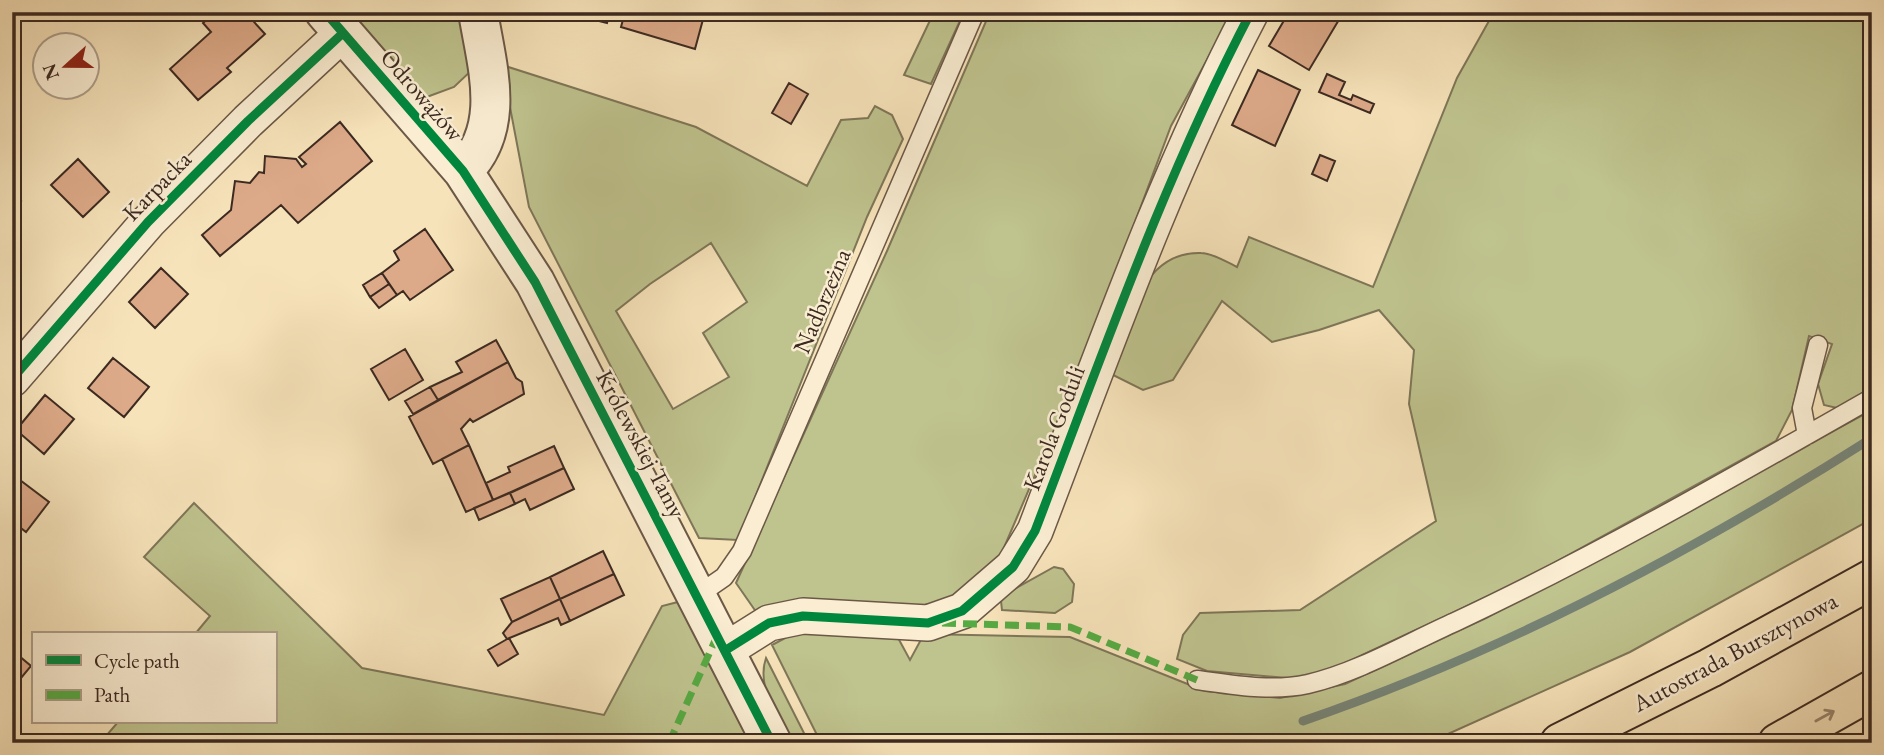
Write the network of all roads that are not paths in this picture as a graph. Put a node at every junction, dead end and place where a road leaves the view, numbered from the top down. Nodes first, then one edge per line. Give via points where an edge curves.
1 (478, 12) edge
2 (975, 12) edge
3 (1251, 12) edge
4 (334, 23) edge
5 (463, 171) junction
6 (1818, 345) dead end
7 (12, 379) edge
8 (1872, 398) edge
9 (1807, 435) junction
10 (1872, 579) edge
11 (698, 595) junction
12 (726, 650) junction
13 (1197, 680) dead end
14 (1872, 690) edge
15 (772, 743) edge
16 (1560, 743) edge
17 (1778, 743) edge

1 - 5 street via 492,115 477,157
2 - 11 lane, Nadbrzeżna via 742,551 724,577
3 - 12 street, Karola Goduli via 1205,100 1035,531 1013,566 962,611 928,623 803,616 769,623
4 - 5 street, Odrowążów
4 - 7 street, Karpacka via 248,121 148,222
5 - 11 street, Królewskiej Tamy via 535,282
6 - 9 lane via 1802,408
8 - 9 lane
9 - 13 lane via 1514,594 1359,666 1308,684 1260,688
10 - 16 highway, Autostrada Bursztynowa
11 - 12 street, Królewskiej Tamy
12 - 15 street, Królewskiej Tamy
17 -> 14 highway

